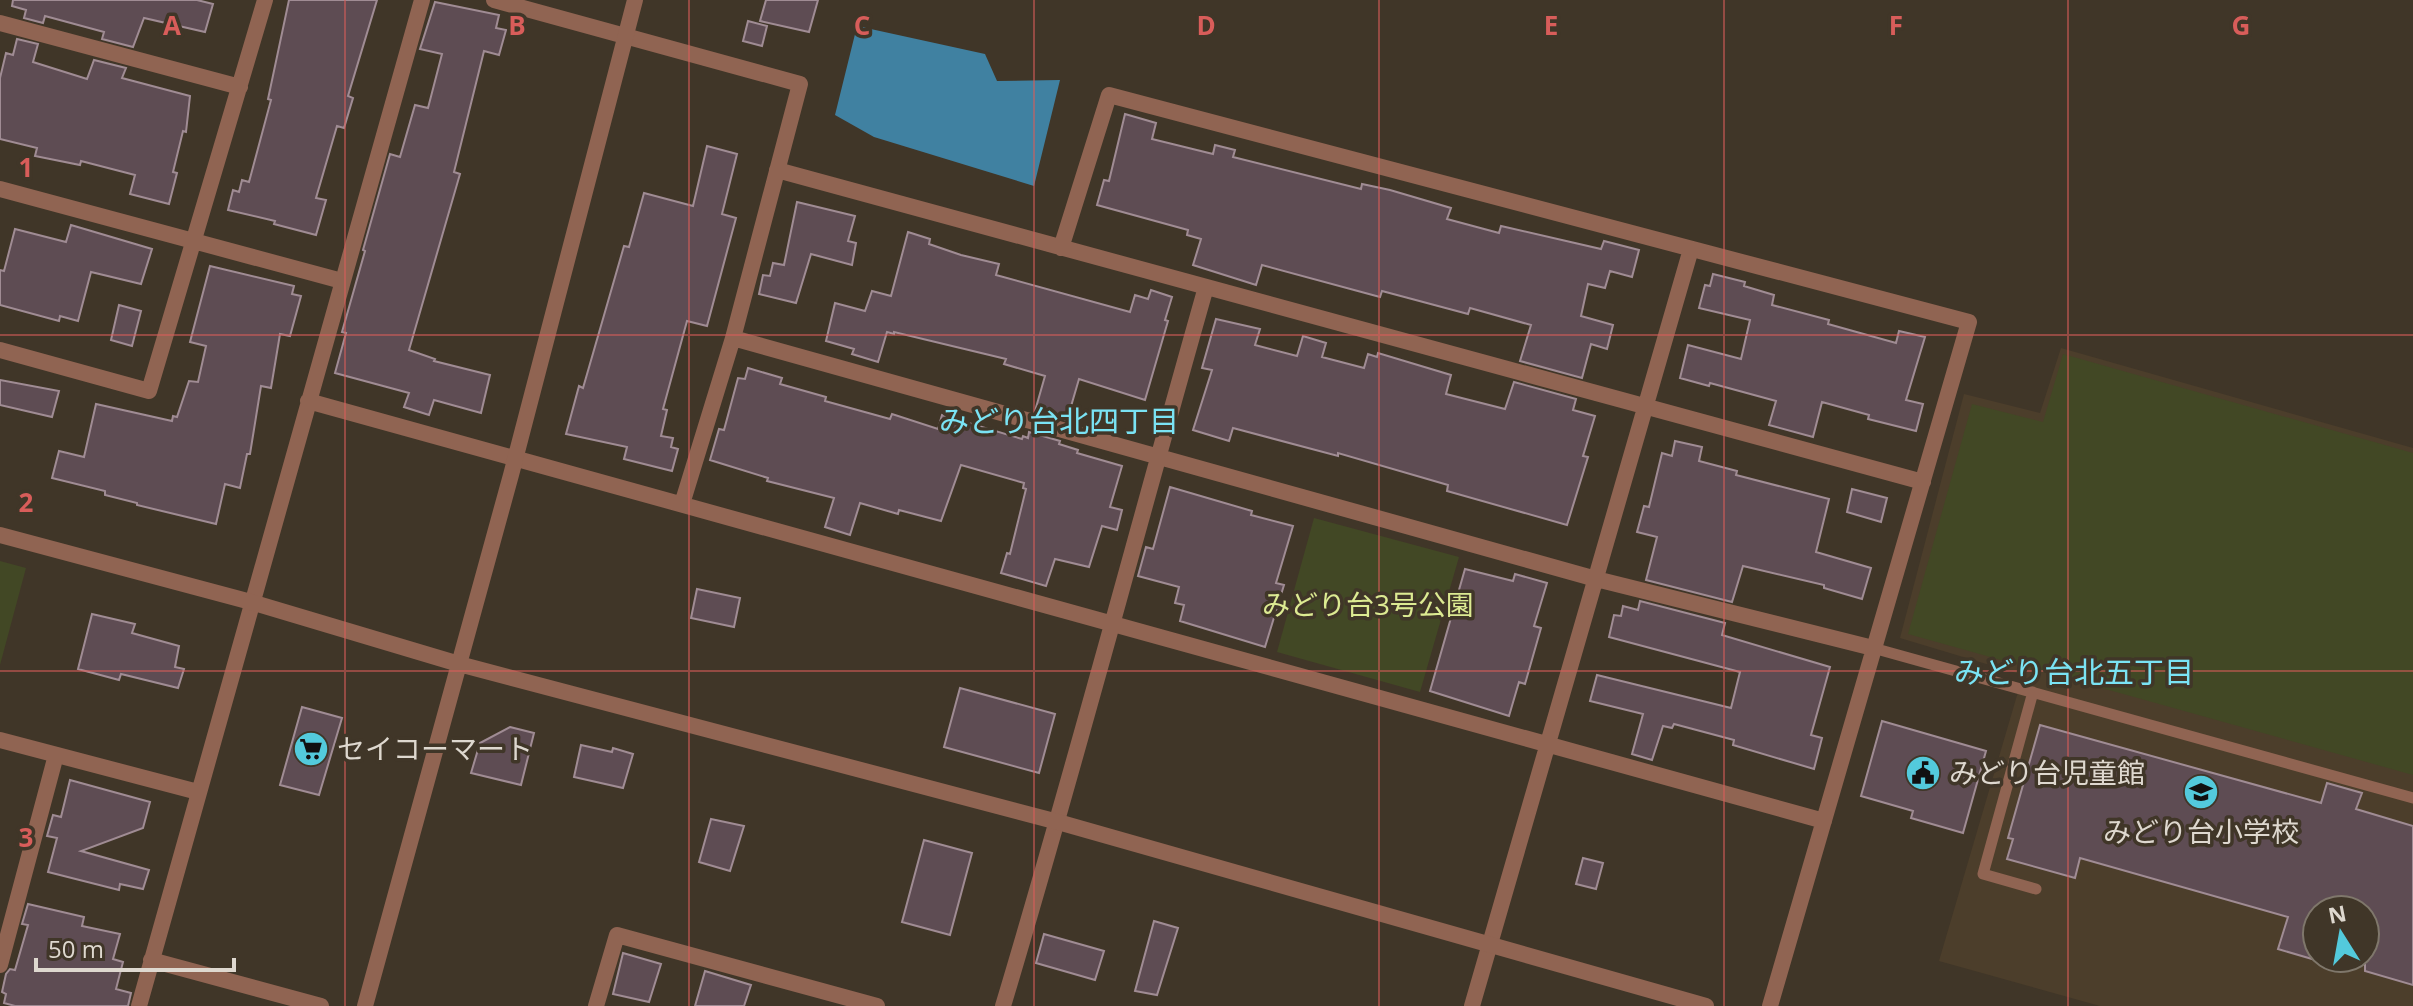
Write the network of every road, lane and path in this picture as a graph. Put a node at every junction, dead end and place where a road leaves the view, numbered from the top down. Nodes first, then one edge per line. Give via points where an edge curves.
1 (265, 0) edge
2 (422, 0) edge
3 (494, 0) edge
4 (635, 0) edge
5 (0, 23) edge
6 (624, 37) junction
7 (240, 87) junction
8 (777, 170) junction
9 (0, 189) edge
10 (195, 241) junction
11 (1061, 248) junction
12 (1691, 249) junction
13 (342, 281) junction
14 (1206, 287) junction
15 (733, 338) junction
16 (0, 350) edge
17 (308, 401) junction
18 (1646, 407) junction
19 (1158, 457) junction
20 (516, 458) junction
21 (1923, 482) junction
22 (682, 504) junction
23 (0, 535) edge
24 (1596, 579) junction
25 (251, 602) junction
26 (1111, 623) junction
27 (1873, 648) junction
28 (459, 664) junction
29 (2033, 692) junction
30 (0, 740) edge
31 (1549, 744) junction
32 (56, 755) junction
33 (198, 792) junction
34 (2413, 798) edge
35 (1824, 821) junction
36 (1058, 822) junction
37 (2036, 889) dead end
38 (6, 918) edge
39 (1491, 945) junction
40 (151, 960) junction
41 (0, 965) edge
42 (139, 1006) edge
43 (321, 1006) edge
44 (365, 1006) edge
45 (596, 1006) edge
46 (877, 1006) edge
47 (1003, 1006) edge
48 (1472, 1006) edge
49 (1706, 1006) edge
50 (1770, 1006) edge

1 - 7 street
2 - 13 street
3 - 6 street
4 - 6 street
5 - 7 street
6 - 8 street via 800,84
6 - 20 street
7 - 10 street
8 - 11 street
8 - 15 street
9 - 10 street
10 - 13 street
10 - 16 street via 149,391
11 - 12 street via 1109,95
11 - 14 street
12 - 18 street
12 - 21 street via 1969,322
13 - 17 street
14 - 18 street
14 - 19 street
15 - 19 street
15 - 22 street
17 - 20 street
17 - 25 street
18 - 21 street
18 - 24 street
19 - 24 street
19 - 26 street
20 - 22 street
20 - 28 street
21 - 27 street
22 - 26 street
23 - 25 street
24 - 27 street
24 - 31 street
25 - 28 street
25 - 33 street
26 - 31 street
26 - 36 street
27 - 29 lane
27 - 35 street
28 - 36 street
28 - 44 street
29 - 34 lane
29 - 37 lane via 1983,874
30 - 32 street
31 - 35 street
31 - 39 street
32 - 33 street
32 - 38 street
33 - 40 street
35 - 50 street
36 - 39 street
36 - 47 street
38 - 41 street
39 - 48 street
39 - 49 street
40 - 42 street
40 - 43 street
45 - 46 street via 617,935

